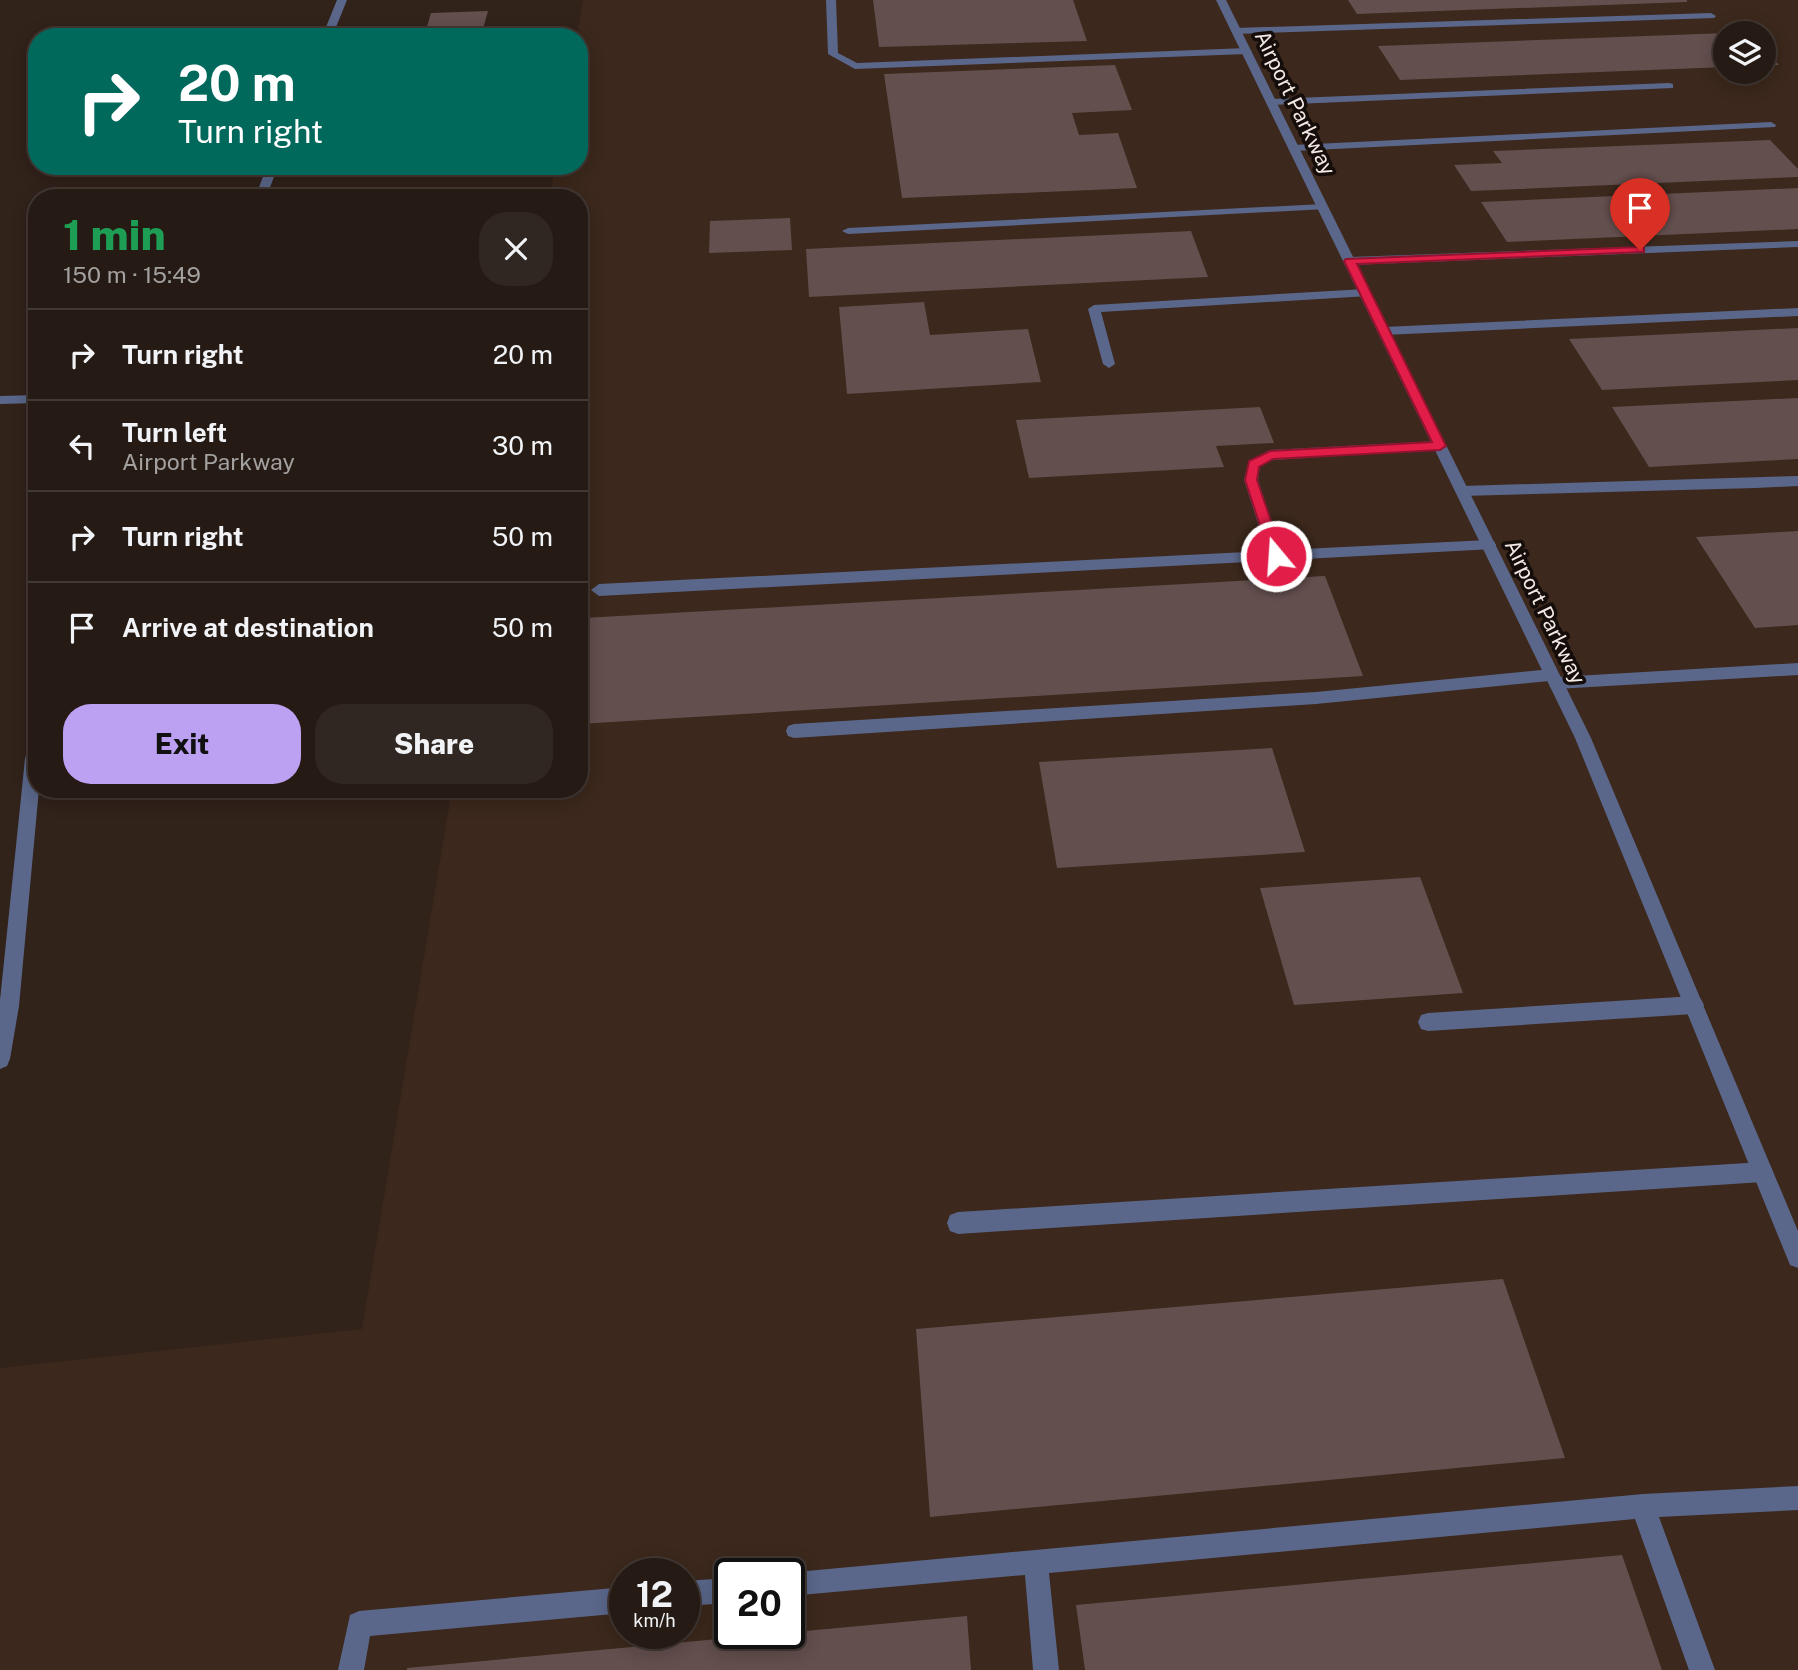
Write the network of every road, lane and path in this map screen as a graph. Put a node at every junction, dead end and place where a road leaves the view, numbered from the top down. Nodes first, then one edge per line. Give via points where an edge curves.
1 (342, 0) edge
2 (831, 0) edge
3 (1221, 0) edge
4 (1711, 16) dead end
5 (331, 28) edge
6 (1236, 31) junction
7 (1247, 51) junction
8 (1669, 86) dead end
9 (1271, 102) junction
10 (1771, 125) dead end
11 (1294, 148) junction
12 (1323, 206) junction
13 (848, 231) dead end
14 (1798, 244) edge
15 (1350, 261) junction
16 (1365, 293) junction
17 (1798, 312) edge
18 (1384, 331) junction
19 (1109, 363) dead end
20 (28, 399) edge
21 (0, 400) edge
22 (1440, 446) junction
23 (1798, 481) edge
24 (1462, 491) junction
25 (1489, 545) junction
26 (1276, 556) junction
27 (599, 590) dead end
28 (1798, 668) edge
29 (1553, 679) junction
30 (794, 731) dead end
31 (29, 798) edge
32 (1694, 1005) junction
33 (1427, 1022) dead end
34 (0, 1059) edge
35 (1763, 1172) junction
36 (958, 1223) dead end
37 (1798, 1257) edge
38 (1798, 1498) edge
39 (1643, 1506) junction
40 (1036, 1562) junction
41 (805, 1583) edge
42 (609, 1601) edge
43 (351, 1670) edge
44 (1046, 1670) edge
45 (1702, 1670) edge

1 - 5 street
2 - 7 street via 833,54 855,66
3 - 6 street, Airport Parkway
4 - 6 street
6 - 7 street, Airport Parkway
7 - 9 street, Airport Parkway
8 - 9 street
9 - 11 street, Airport Parkway
10 - 11 street
11 - 12 street, Airport Parkway
12 - 13 street
12 - 15 street, Airport Parkway
14 - 15 street
15 - 16 street, Airport Parkway
16 - 18 street, Airport Parkway
16 - 19 street via 1094,309
17 - 18 street
18 - 22 street, Airport Parkway
20 - 21 street
22 - 24 street, Airport Parkway
22 - 26 street via 1270,455 1254,464 1251,480
23 - 24 street
24 - 25 street, Airport Parkway
25 - 26 street
25 - 29 street, Airport Parkway
26 - 27 street
28 - 29 street
29 - 30 street
29 - 32 street, Airport Parkway via 1583,738
31 - 34 street
32 - 33 street
32 - 35 street, Airport Parkway
35 - 36 street
35 - 37 street, Airport Parkway
38 - 39 street
39 - 40 street
39 - 45 street
40 - 41 street
40 - 44 street
42 - 43 street via 359,1624

